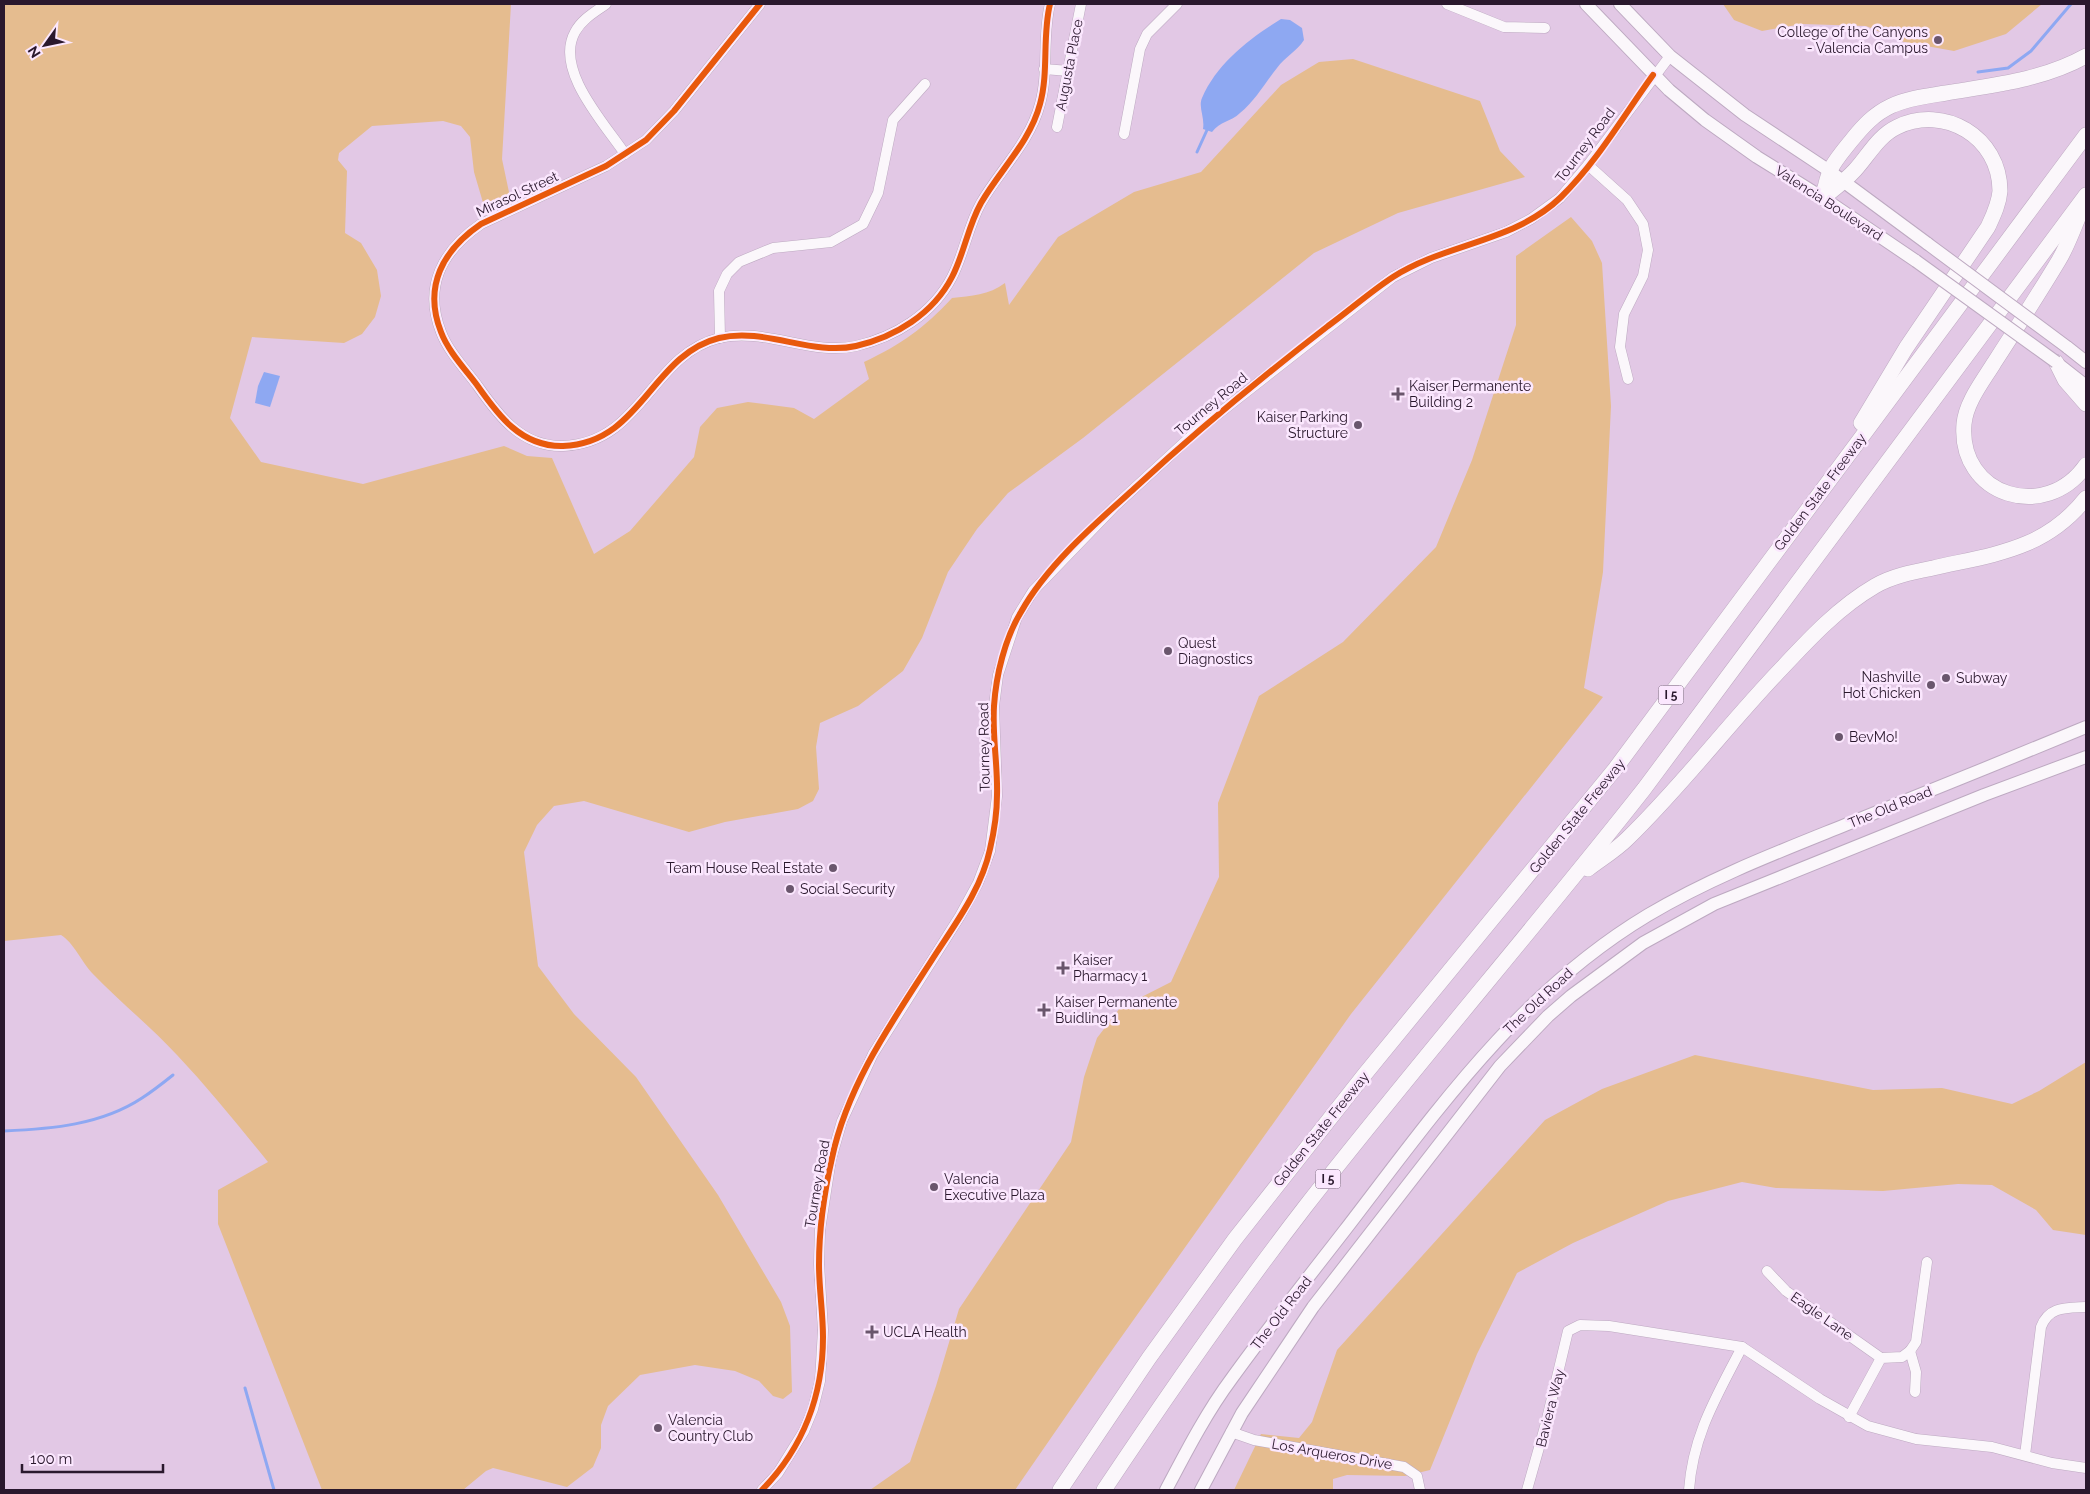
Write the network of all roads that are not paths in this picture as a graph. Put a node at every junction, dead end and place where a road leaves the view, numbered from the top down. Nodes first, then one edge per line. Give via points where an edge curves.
1 (606, 4) edge
2 (760, 4) edge
3 (1050, 4) edge
4 (1082, 4) edge
5 (1177, 4) edge
6 (1447, 4) edge
7 (1586, 4) edge
8 (1620, 4) edge
9 (1545, 28) dead end
10 (1670, 56) junction
11 (2086, 56) edge
12 (1044, 69) junction
13 (1069, 71) junction
14 (1653, 75) junction
15 (925, 84) dead end
16 (1057, 126) dead end
17 (1124, 134) dead end
18 (2086, 135) edge
19 (625, 154) junction
20 (1588, 165) junction
21 (1828, 170) junction
22 (1843, 182) junction
23 (2086, 195) edge
24 (1823, 198) junction
25 (2086, 201) edge
26 (720, 338) junction
27 (2056, 362) junction
28 (2086, 362) edge
29 (1628, 379) dead end
30 (2086, 386) edge
31 (2086, 404) edge
32 (2086, 466) edge
33 (1819, 493) junction
34 (2086, 498) edge
35 (2086, 727) edge
36 (2086, 756) edge
37 (1572, 882) junction
38 (1927, 1262) dead end
39 (1767, 1271) dead end
40 (2086, 1308) edge
41 (1742, 1347) junction
42 (1910, 1351) junction
43 (1881, 1358) junction
44 (1915, 1392) dead end
45 (1849, 1417) junction
46 (1231, 1432) junction
47 (2025, 1455) junction
48 (2086, 1468) edge
49 (762, 1490) edge
50 (1060, 1490) edge
51 (1104, 1490) edge
52 (1166, 1490) edge
53 (1201, 1490) edge
54 (1420, 1490) edge
55 (1527, 1490) edge
56 (1689, 1490) edge

1 - 19 street via 584,20 574,33 570,62 583,92
2 - 19 street, Mirasol Street via 674,111 646,140
3 - 12 street
4 - 13 street, Augusta Place
5 - 17 street via 1147,34 1140,49
6 - 9 street via 1504,27
7 - 14 main road, Valencia Boulevard
8 - 10 main road, Valencia Boulevard
10 - 14 street, Tourney Road
10 - 21 main road, Valencia Boulevard via 1745,115
11 - 21 highway via 2052,72 2021,81 1892,105 1865,123
12 - 13 street
12 - 26 street via 1041,102 1032,127 980,204 952,278 935,302 919,316 901,330 854,346 826,348 771,338
13 - 16 street, Augusta Place
14 - 20 street, Tourney Road
14 - 24 main road, Valencia Boulevard via 1724,134
15 - 26 street via 893,120 878,193 863,224 831,242 773,248 739,262 727,274 720,292
18 - 33 highway, Golden State Freeway / I 5
19 - 26 street, Mirasol Street via 465,234 450,250 436,285 434,308 441,334 500,417 517,432 536,441 560,446 580,444 617,428 674,363
20 - 29 street via 1627,200 1643,224 1648,250 1643,276 1624,314 1620,347
20 - 49 street, Tourney Road via 1560,198 1531,219 1506,232 1431,258 1393,277 1295,352 1198,429 1115,506 1033,591 1017,617 998,675 994,706 997,796 990,851 978,884 960,916 873,1054 842,1122 831,1159 820,1230 823,1330 820,1381 804,1431
21 - 22 main road, Valencia Boulevard
21 - 24 highway
22 - 24 highway
22 - 28 main road, Valencia Boulevard, bridge
22 - 33 highway via 1874,145 1896,127 1936,118 1952,122 1971,133 1986,147 1997,170 2000,191 1988,227 1906,348
23 - 37 highway, I 5
24 - 27 main road, Valencia Boulevard, bridge
25 - 32 highway via 2060,258 1974,395 1964,422 1964,436 1967,452 1979,475 2012,496 2052,494 2073,482
27 - 30 main road, Valencia Boulevard
27 - 31 highway via 2065,380
33 - 50 highway, Golden State Freeway / I 5 via 1594,797 1365,1074 1235,1239 1148,1358
34 - 37 highway via 2057,528 2028,544 1900,576 1876,585 1847,605 1772,677 1626,839
35 - 52 main road, The Old Road via 1704,884 1648,915 1572,968 1489,1047 1367,1202 1231,1379
36 - 46 main road, The Old Road via 1740,892 1670,926 1597,975 1548,1016 1500,1066 1313,1307 1267,1372
37 - 51 highway, I 5 via 1300,1214 1221,1319
38 - 42 street via 1916,1342
39 - 43 street, Eagle Lane via 1786,1291
40 - 47 street via 2060,1308 2044,1318
41 - 45 street
41 - 55 street, Baviera Way via 1620,1327 1573,1327 1568,1331
41 - 56 street via 1702,1427
42 - 43 street via 1902,1357
42 - 44 street via 1916,1372
43 - 45 street
45 - 47 street via 1890,1433 1992,1447
46 - 53 main road, The Old Road
46 - 54 street, Los Arqueros Drive via 1254,1440 1404,1467 1418,1476
47 - 48 street

